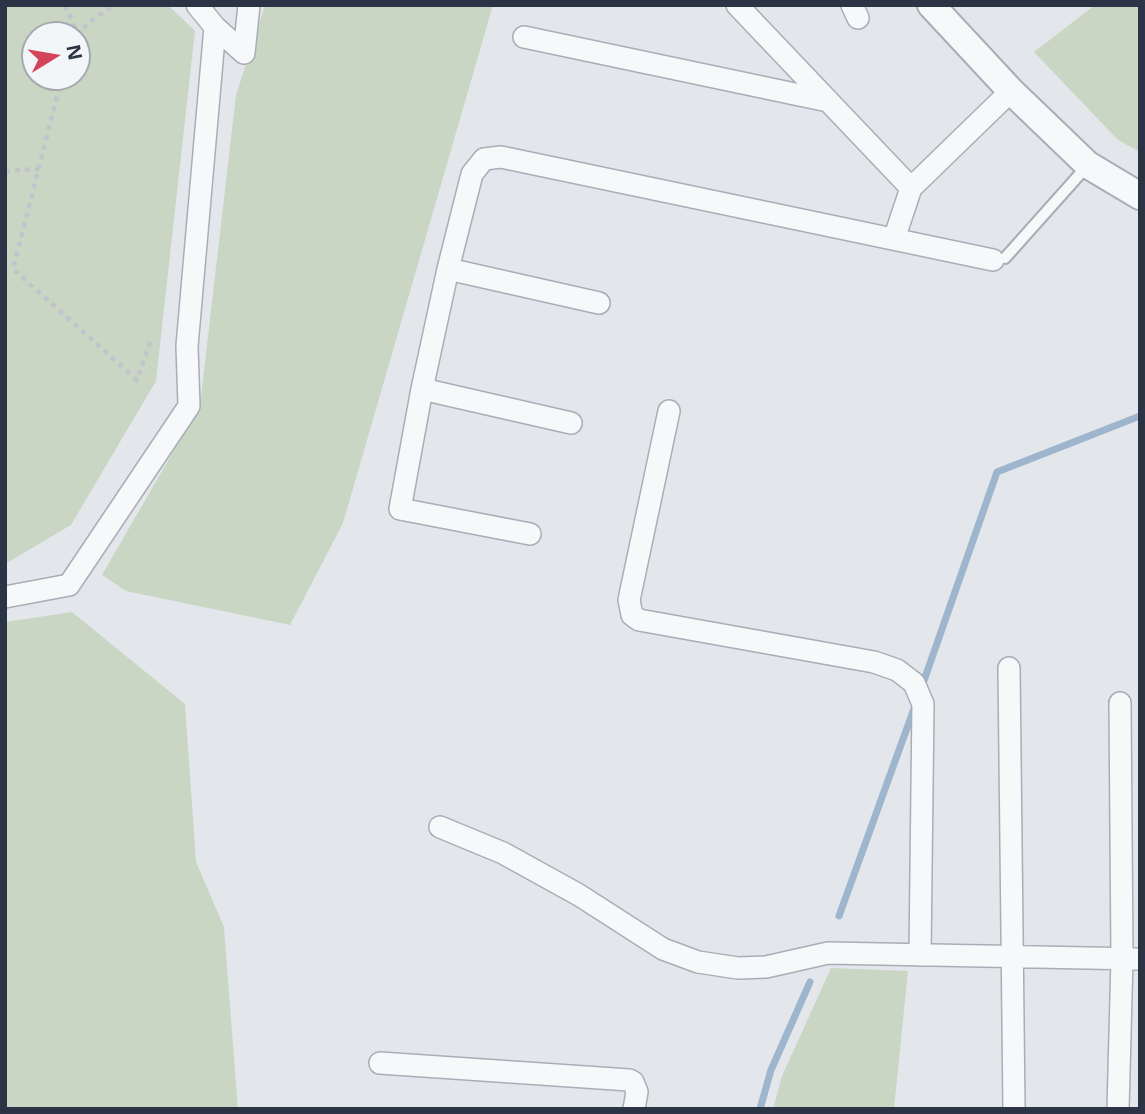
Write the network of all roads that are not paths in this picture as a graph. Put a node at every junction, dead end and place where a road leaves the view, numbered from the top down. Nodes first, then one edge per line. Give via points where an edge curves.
1 (197, 5) edge
2 (249, 5) edge
3 (737, 5) edge
4 (931, 5) edge
5 (215, 27) junction
6 (524, 37) dead end
7 (1011, 91) junction
8 (828, 101) junction
9 (1088, 165) junction
10 (911, 188) junction
11 (1140, 196) edge
12 (894, 239) junction
13 (999, 259) joint
14 (448, 269) junction
15 (599, 303) dead end
16 (422, 389) junction
17 (669, 411) dead end
18 (571, 423) dead end
19 (530, 534) dead end
20 (5, 597) edge
21 (1009, 668) dead end
22 (1120, 702) dead end
23 (440, 827) dead end
24 (920, 955) junction
25 (1013, 957) junction
26 (1131, 959) edge
27 (380, 1063) dead end
28 (634, 1109) edge
29 (1014, 1109) edge
30 (1118, 1109) edge

1 - 5 street
2 - 5 street via 244,53
3 - 8 street
4 - 7 street
5 - 20 street via 187,346 189,406 69,585
6 - 8 street
7 - 9 street
7 - 10 street
8 - 10 street
9 - 11 street
9 - 13 lane
10 - 12 street
12 - 13 street
12 - 14 street via 501,157 484,159 472,174
14 - 15 street
14 - 16 street
16 - 18 street
16 - 19 street via 400,509
17 - 24 street via 629,600 632,615 639,620 874,662 897,670 914,683 923,704
21 - 25 street
22 - 26 street
23 - 24 street via 503,853 663,949 698,962 738,968 766,967 828,953
24 - 25 street
25 - 26 street
25 - 29 street
26 - 30 street
27 - 28 street via 629,1080 637,1092

